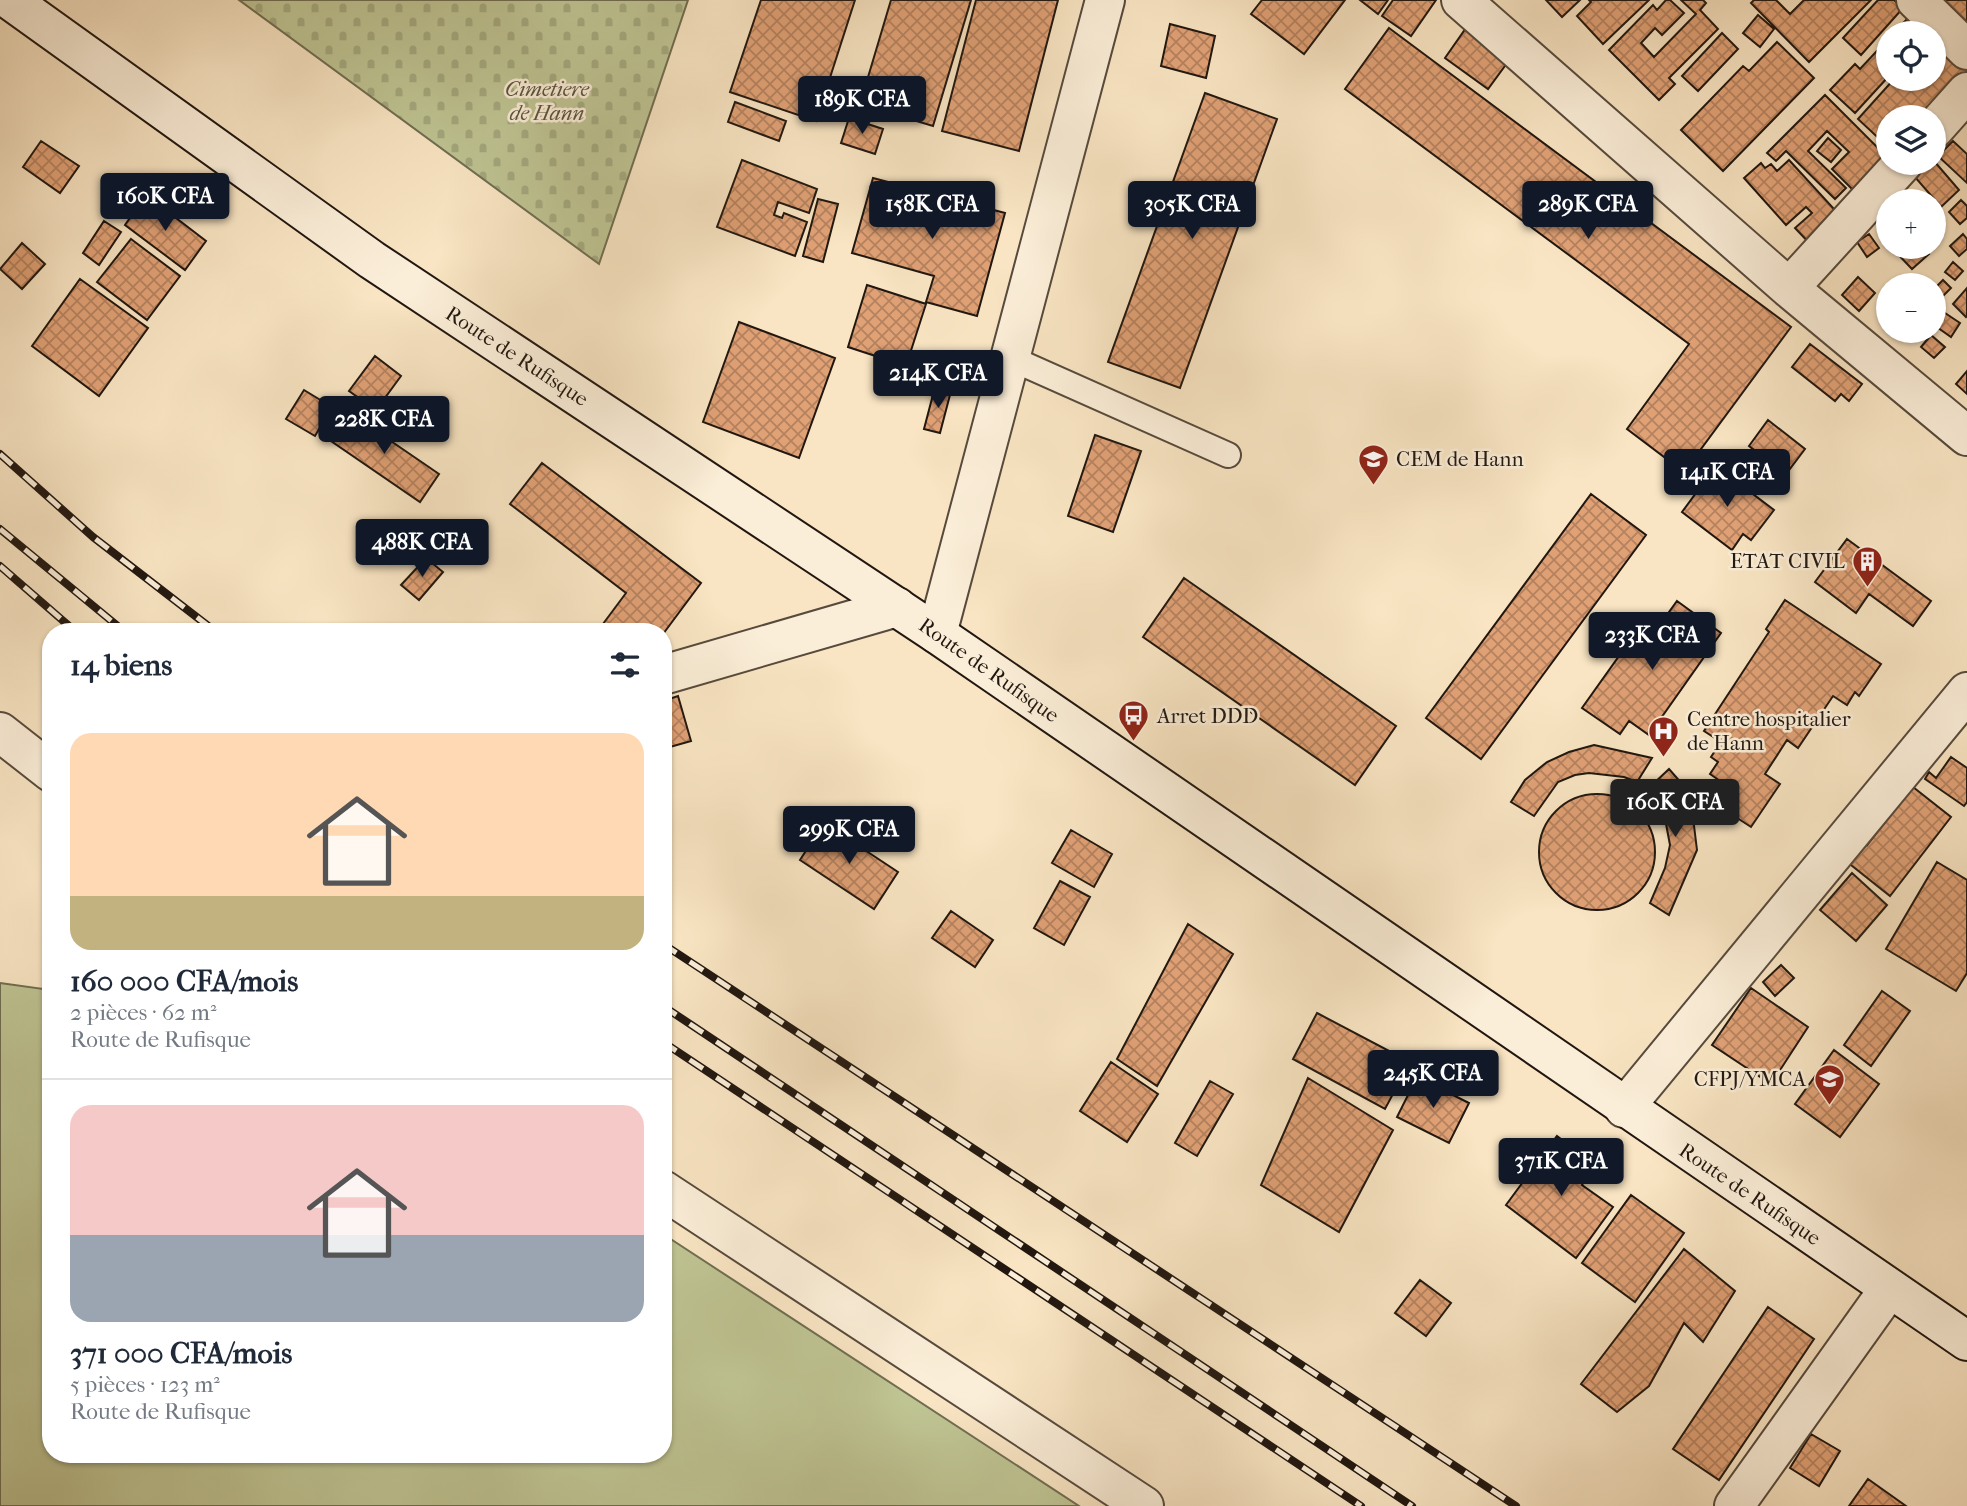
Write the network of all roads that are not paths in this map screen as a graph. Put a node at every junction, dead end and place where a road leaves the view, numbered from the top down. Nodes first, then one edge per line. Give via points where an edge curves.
1 (10, 0) edge
2 (1105, 0) edge
3 (1461, 0) edge
4 (1916, 0) edge
5 (1967, 50) edge
6 (1967, 92) edge
7 (1946, 116) edge
8 (1892, 175) edge
9 (1790, 288) junction
10 (1010, 358) junction
11 (1967, 436) edge
12 (1228, 455) dead end
13 (897, 607) junction
14 (937, 634) junction
15 (672, 672) edge
16 (1967, 692) edge
17 (0, 732) edge
18 (42, 765) edge
19 (1624, 1108) junction
20 (672, 1196) edge
21 (1889, 1289) junction
22 (1960, 1329) edge
23 (1144, 1506) edge
24 (1734, 1506) edge

1 - 13 street, Route de Rufisque via 372,260
2 - 10 street
3 - 9 street
4 - 5 street
6 - 7 street
8 - 9 street
9 - 11 street
10 - 12 lane
10 - 14 street
13 - 14 street, Route de Rufisque
13 - 15 street
14 - 19 street, Route de Rufisque
16 - 19 street
17 - 18 street
19 - 21 street, Route de Rufisque
20 - 23 street
21 - 22 street, Route de Rufisque
21 - 24 street

